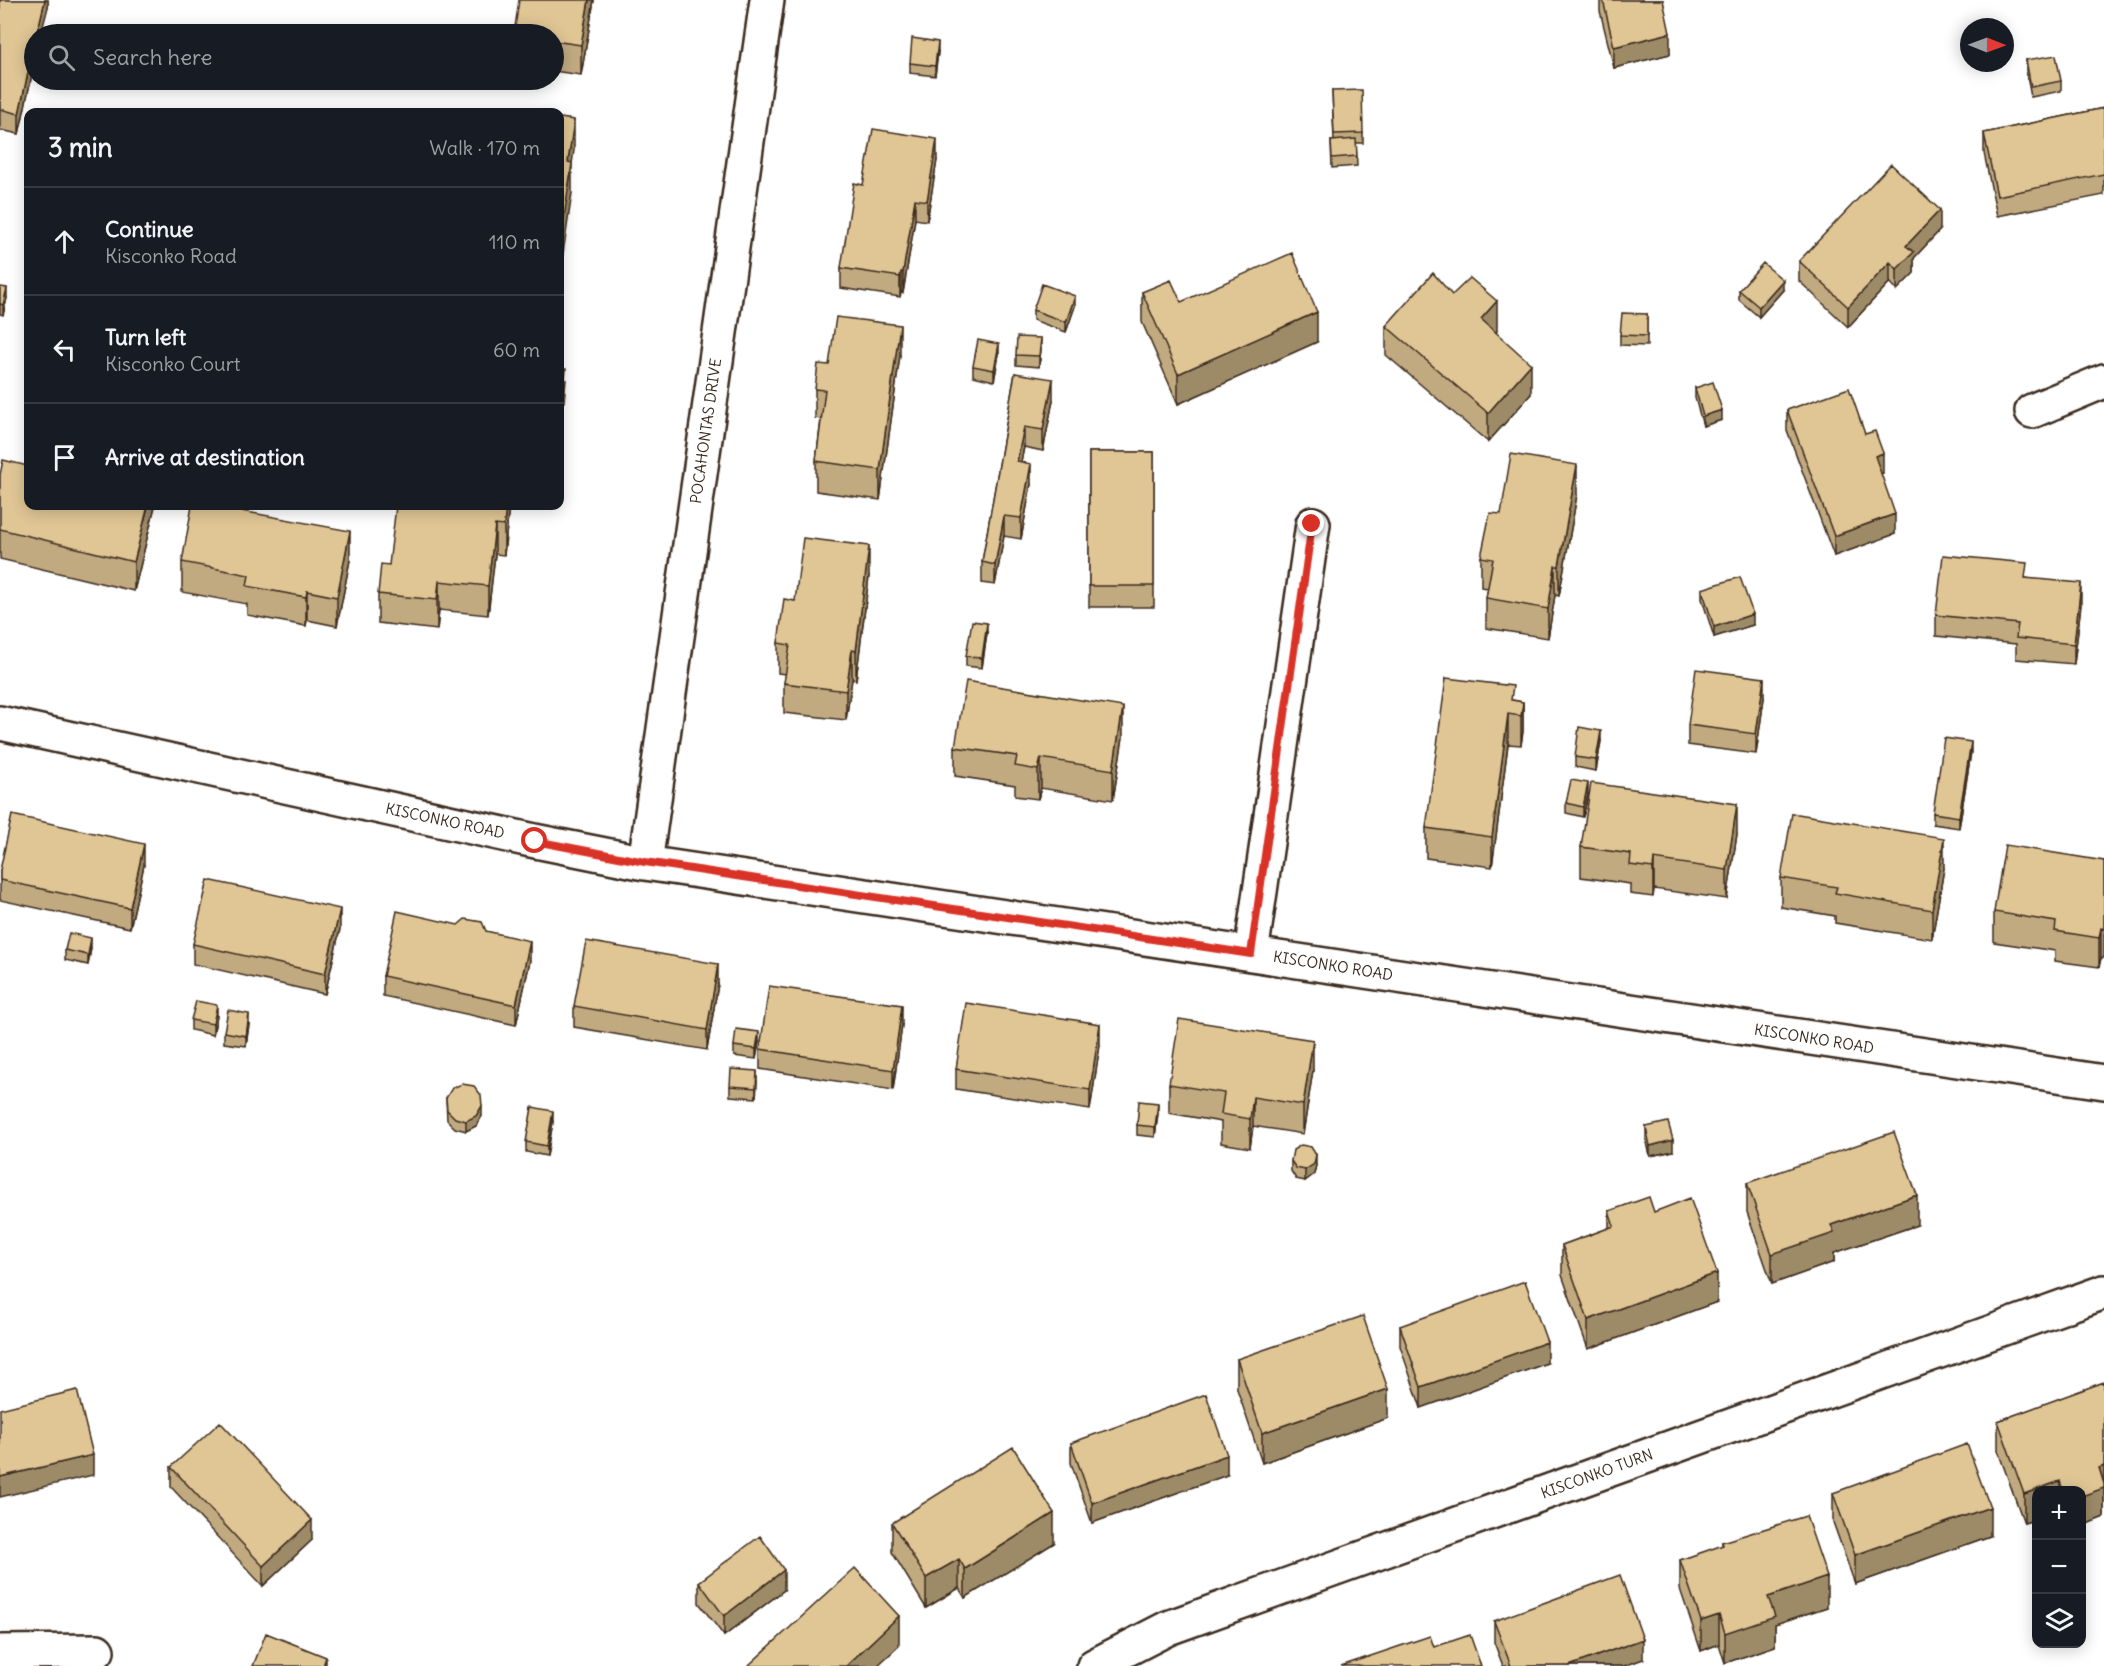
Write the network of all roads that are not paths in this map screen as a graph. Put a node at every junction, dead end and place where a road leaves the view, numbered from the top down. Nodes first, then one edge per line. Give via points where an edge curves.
1 (767, 0) edge
2 (2104, 381) edge
3 (2032, 411) dead end
4 (1312, 524) dead end
5 (0, 723) edge
6 (645, 862) junction
7 (1251, 954) junction
8 (2104, 1082) edge
9 (2104, 1292) edge
10 (98, 1651) dead end
11 (0, 1652) edge
12 (1094, 1666) edge

1 - 6 street, POCAHONTAS DRIVE
2 - 3 street
4 - 7 street
5 - 6 street, KISCONKO ROAD
6 - 7 street, KISCONKO ROAD
7 - 8 street, KISCONKO ROAD
9 - 12 street, KISCONKO TURN via 1168,1628
10 - 11 street

